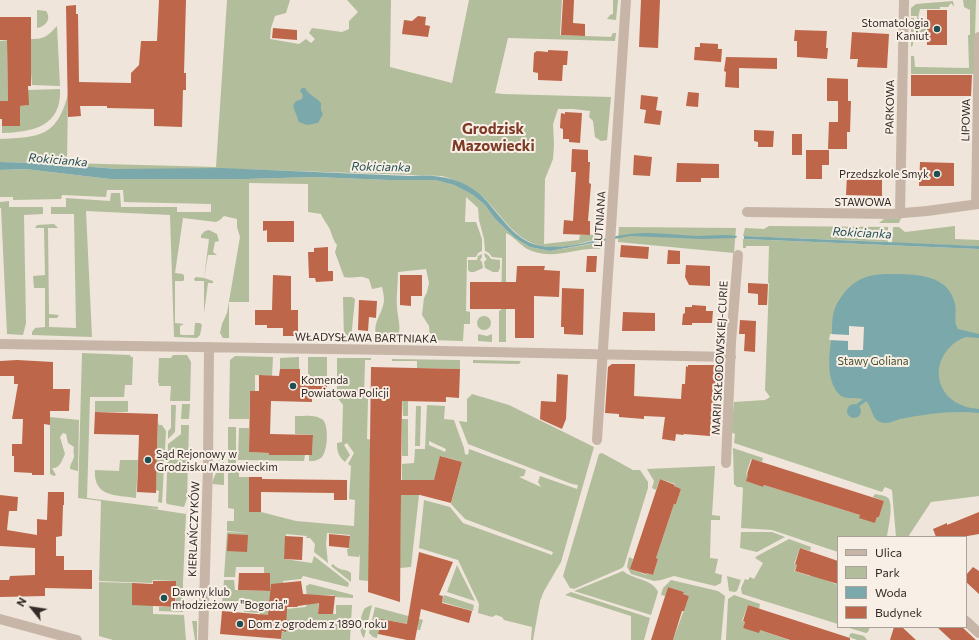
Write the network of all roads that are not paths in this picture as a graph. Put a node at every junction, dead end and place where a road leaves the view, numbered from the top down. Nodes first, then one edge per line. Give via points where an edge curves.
1 (626, 0) edge
2 (904, 0) edge
3 (979, 37) edge
4 (977, 204) edge
5 (747, 212) dead end
6 (900, 214) junction
7 (738, 255) dead end
8 (0, 344) edge
9 (209, 347) junction
10 (602, 355) junction
11 (731, 357) junction
12 (597, 440) dead end
13 (726, 463) dead end
14 (0, 619) edge
15 (967, 622) edge
16 (979, 633) edge
17 (77, 640) edge
18 (203, 640) edge

1 - 10 street, LUTNIANA
2 - 6 street, PARKOWA
3 - 4 street, LIPOWA
4 - 6 street, STAWOWA
5 - 6 street, STAWOWA
7 - 11 street, MARII SKŁODOWSKIEJ-CURIE
8 - 9 street, WŁADYSŁAWA BARTNIAKA
9 - 10 street, WŁADYSŁAWA BARTNIAKA
9 - 18 street, KIERLAŃCZYKÓW
10 - 11 street, WŁADYSŁAWA BARTNIAKA
10 - 12 street, LUTNIANA
11 - 13 street, MARII SKŁODOWSKIEJ-CURIE
14 - 17 street
15 - 16 street

